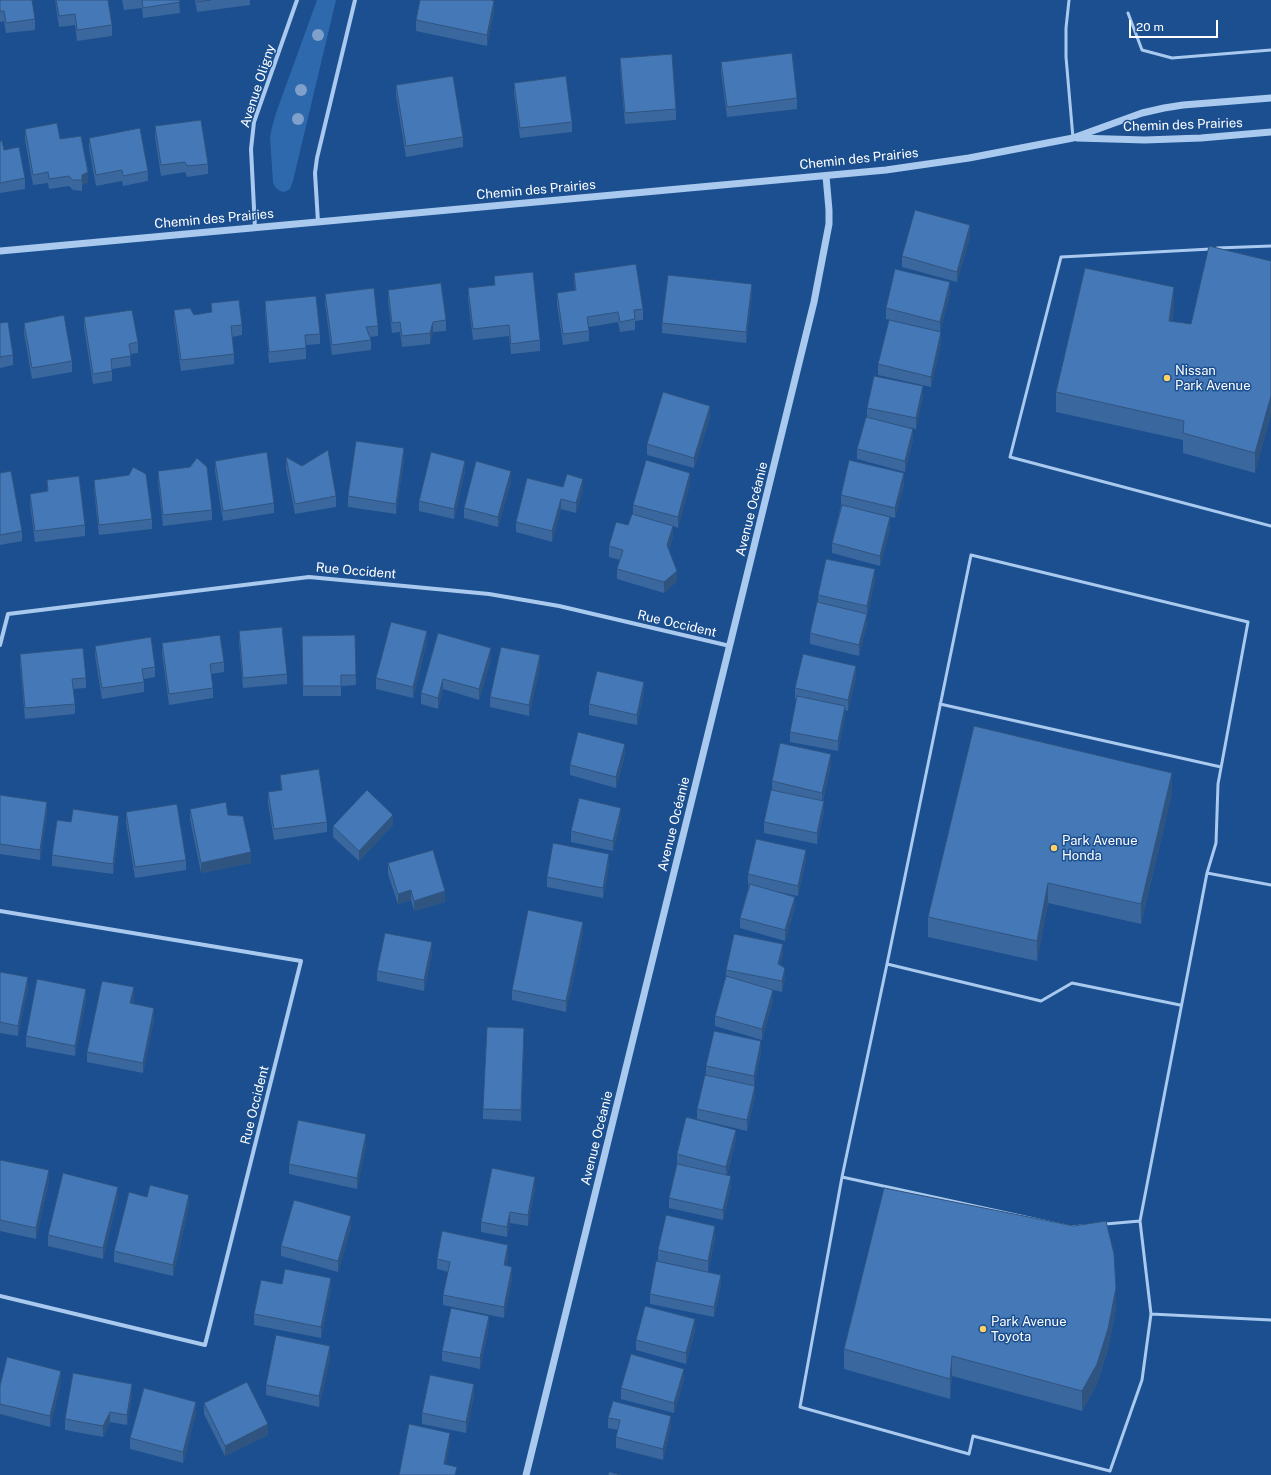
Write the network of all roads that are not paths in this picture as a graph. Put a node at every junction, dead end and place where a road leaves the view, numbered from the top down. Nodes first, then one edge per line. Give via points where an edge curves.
1 (297, 0) edge
2 (355, 0) edge
3 (1069, 0) edge
4 (1128, 13) dead end
5 (1271, 50) edge
6 (1271, 98) edge
7 (1271, 132) edge
8 (1073, 138) junction
9 (826, 176) junction
10 (318, 222) junction
11 (255, 228) junction
12 (1271, 246) edge
13 (0, 251) edge
14 (1271, 526) edge
15 (0, 645) edge
16 (730, 646) junction
17 (940, 704) junction
18 (1221, 767) junction
19 (1207, 873) junction
20 (1271, 885) edge
21 (0, 911) edge
22 (887, 964) junction
23 (1180, 1005) junction
24 (842, 1177) junction
25 (1140, 1221) junction
26 (0, 1296) edge
27 (1151, 1314) junction
28 (1271, 1320) edge
29 (526, 1475) edge

1 - 11 street, Avenue Oligny via 254,122 251,149
2 - 10 street via 317,158 315,173
3 - 8 lane via 1066,57
4 - 5 lane via 1142,50 1172,58
6 - 8 street, Chemin des Prairies via 1164,108 1142,113
7 - 8 street, Chemin des Prairies via 1152,140
8 - 9 street, Chemin des Prairies via 969,158
9 - 10 street, Chemin des Prairies
9 - 16 street, Avenue Océanie via 829,224 821,270
10 - 11 street, Chemin des Prairies
11 - 13 street, Chemin des Prairies
12 - 14 lane via 1061,257 1010,457
15 - 16 street, Rue Occident via 8,614 309,577 489,594 559,606
16 - 29 street, Avenue Océanie
17 - 18 lane
17 - 18 lane via 971,554 1248,622
17 - 22 lane
18 - 19 lane via 1216,843
19 - 20 lane
19 - 23 lane
21 - 26 street, Rue Occident via 301,961 205,1345
22 - 23 lane via 1041,1001 1072,983
22 - 24 lane
23 - 25 lane
24 - 25 lane via 1071,1227
24 - 27 lane via 800,1407 969,1454 973,1436 1110,1471 1142,1380
25 - 27 lane
27 - 28 lane

